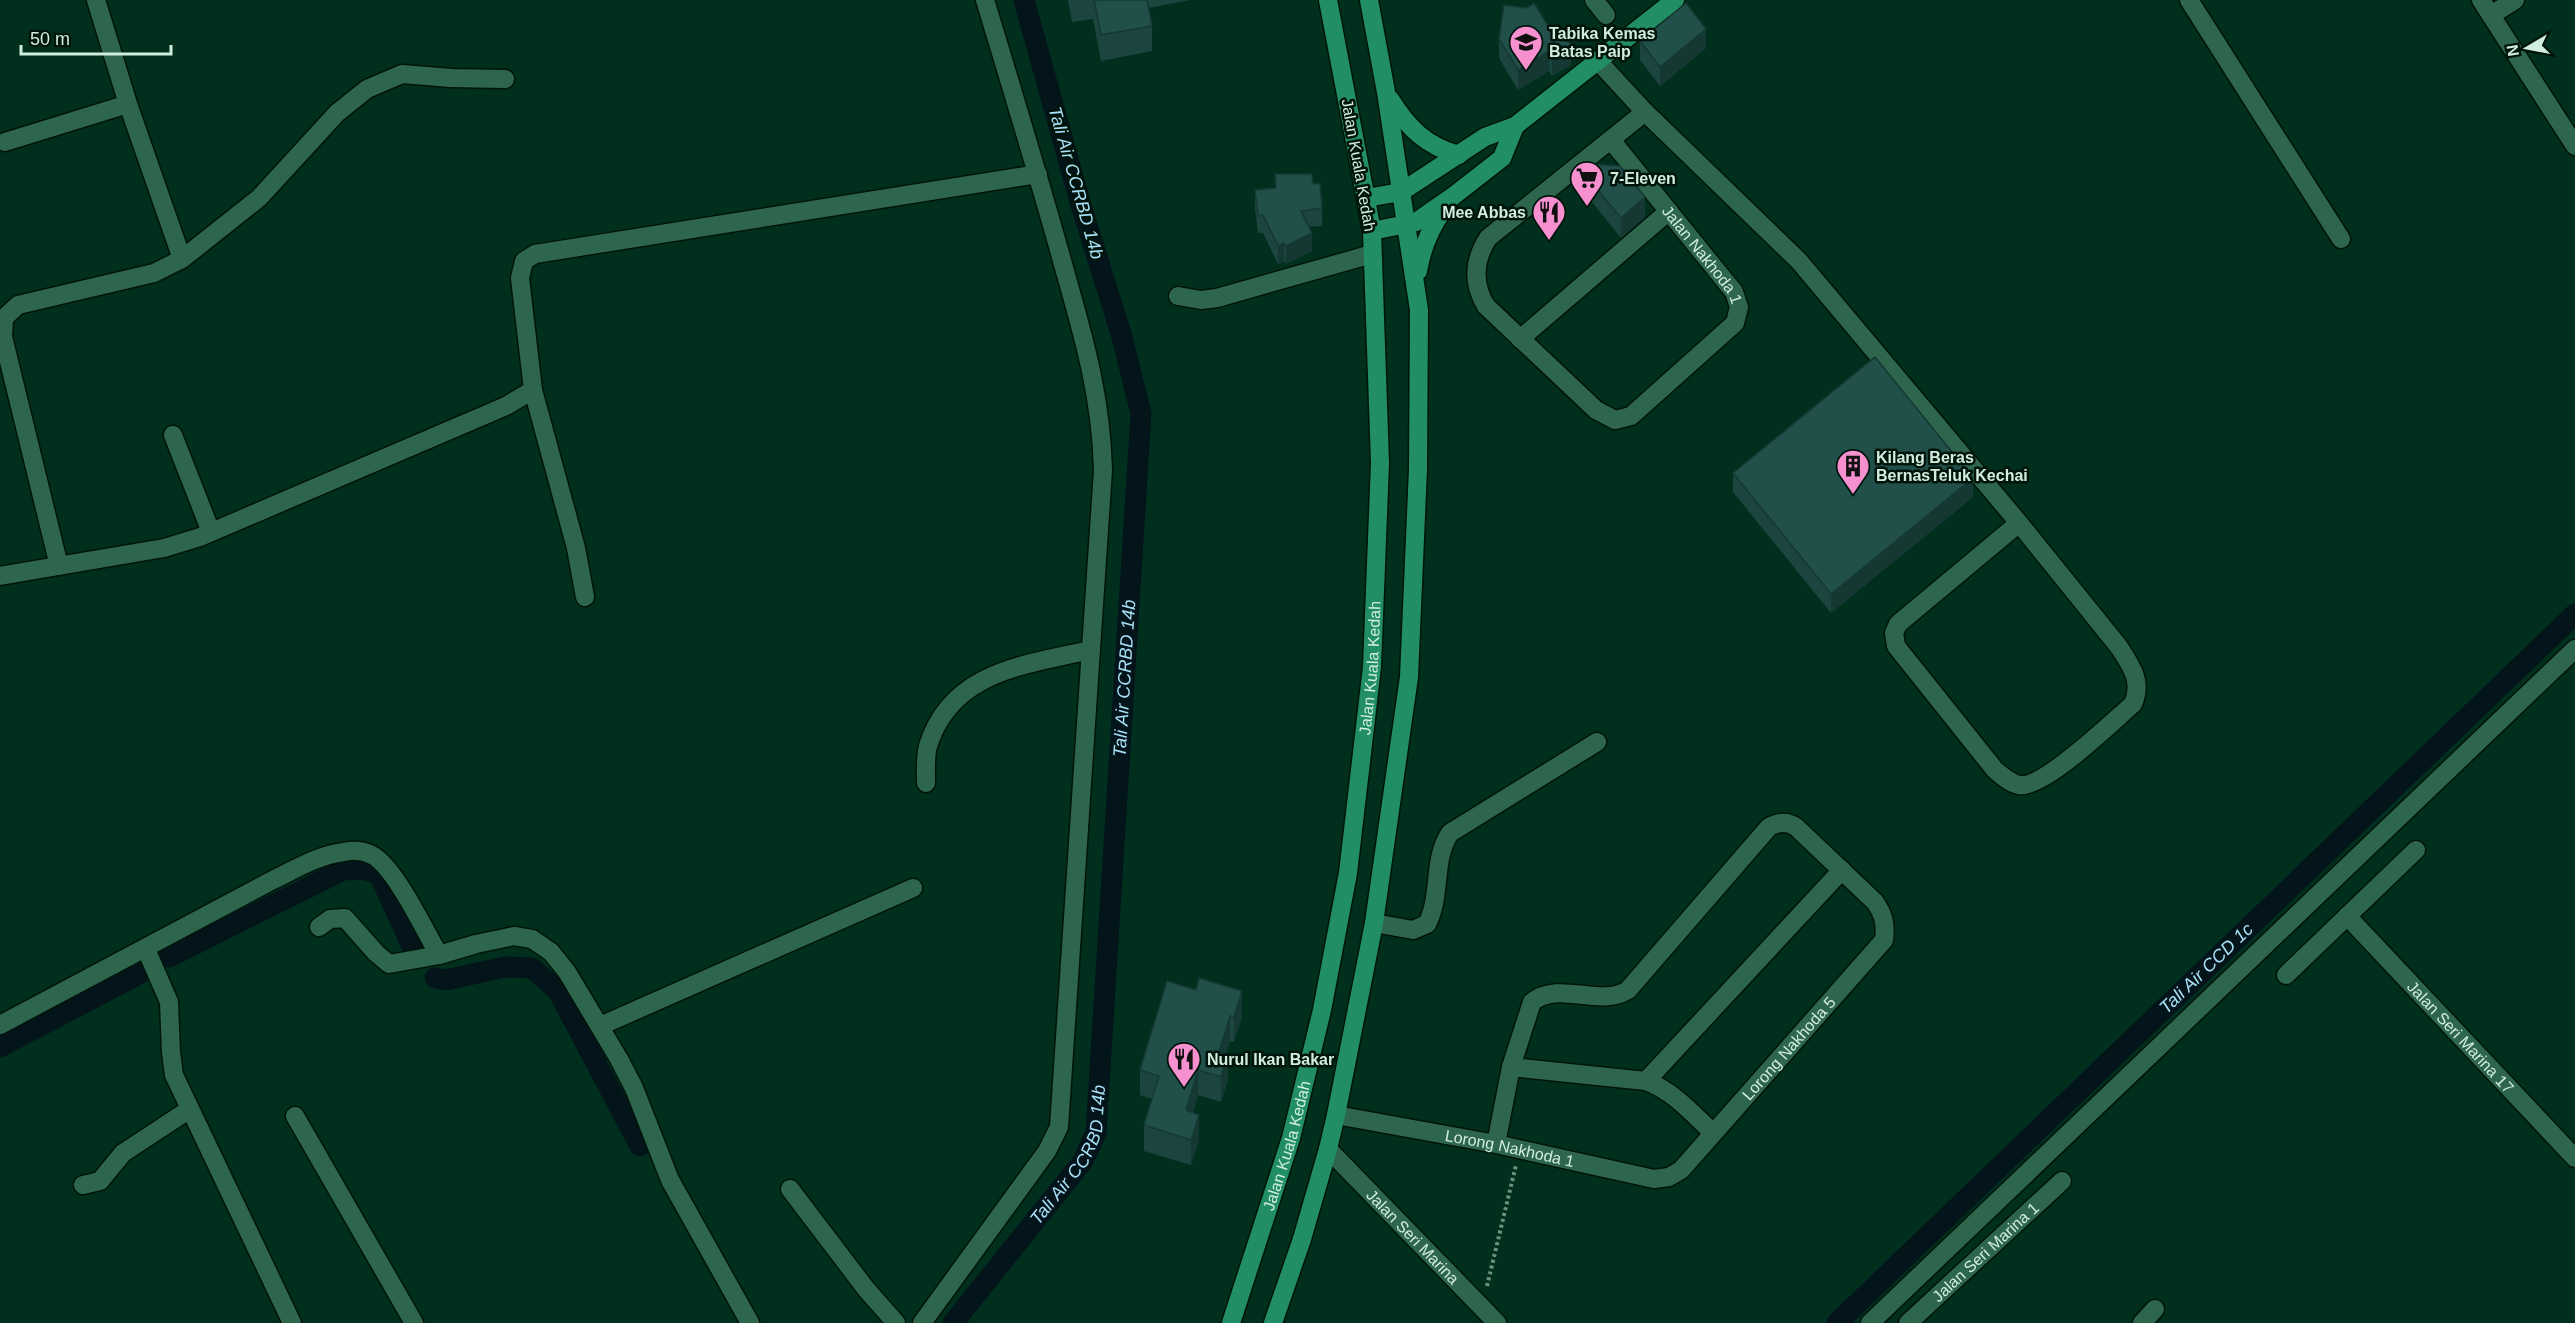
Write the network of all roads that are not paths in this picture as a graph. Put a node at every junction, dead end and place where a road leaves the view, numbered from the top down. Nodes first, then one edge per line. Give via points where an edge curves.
1 (96, 0) edge
2 (985, 0) edge
3 (1328, 0) edge
4 (1369, 0) edge
5 (1594, 0) edge
6 (1675, 0) edge
7 (2189, 0) edge
8 (2515, 0) edge
9 (2486, 8) edge
10 (1606, 15) dead end
11 (1598, 61) junction
12 (505, 79) dead end
13 (1386, 92) junction
14 (128, 104) junction
15 (1645, 112) junction
16 (1515, 126) junction
17 (1611, 140) junction
18 (5, 142) dead end
19 (2575, 146) edge
20 (1459, 155) junction
21 (1038, 174) junction
22 (1401, 192) junction
23 (1366, 198) junction
24 (1452, 198) junction
25 (1669, 211) junction
26 (1406, 225) junction
27 (1372, 231) junction
28 (2341, 239) dead end
29 (1372, 254) junction
30 (182, 259) junction
31 (1178, 296) dead end
32 (1419, 310) junction
33 (1521, 339) junction
34 (533, 390) junction
35 (172, 435) dead end
36 (2019, 523) junction
37 (211, 532) junction
38 (60, 566) junction
39 (0, 576) edge
40 (585, 597) dead end
41 (2575, 649) edge
42 (1090, 650) junction
43 (1597, 742) dead end
44 (926, 783) dead end
45 (2416, 850) dead end
46 (1842, 870) junction
47 (913, 888) dead end
48 (2347, 916) junction
49 (1374, 923) junction
50 (319, 927) dead end
51 (146, 949) junction
52 (439, 956) junction
53 (2286, 975) dead end
54 (0, 1025) edge
55 (600, 1026) junction
56 (1512, 1067) junction
57 (1646, 1081) junction
58 (190, 1109) junction
59 (1336, 1115) junction
60 (295, 1116) dead end
61 (1713, 1133) junction
62 (1496, 1144) junction
63 (1328, 1149) junction
64 (2575, 1158) edge
65 (1681, 1170) joint
66 (2062, 1181) dead end
67 (83, 1185) dead end
68 (790, 1189) dead end
69 (1912, 1282) junction
70 (1942, 1291) junction
71 (2155, 1309) dead end
72 (292, 1323) edge
73 (414, 1323) edge
74 (750, 1323) edge
75 (896, 1323) edge
76 (922, 1323) edge
77 (1231, 1323) edge
78 (1273, 1323) edge
79 (1497, 1323) edge
80 (1870, 1323) edge
81 (1908, 1323) edge
82 (2142, 1323) edge

1 - 14 street
2 - 21 street
3 - 23 main road, Jalan Kuala Kedah
4 - 13 main road
5 - 10 street
6 - 11 main road
7 - 28 street
8 - 9 street
9 - 19 street
11 - 15 street
11 - 16 main road
12 - 30 street via 402,74 367,89 337,113 260,198
13 - 20 main road via 1415,134 1443,151
13 - 22 main road
14 - 18 street
14 - 30 street
15 - 17 street
15 - 36 street via 1800,261
16 - 20 main road via 1485,137
16 - 24 main road via 1502,158
17 - 25 street, Jalan Nakhoda 1
17 - 33 street via 1488,238 1481,248 1476,269 1479,295
20 - 22 main road
21 - 34 street via 535,254 524,261 520,289
21 - 42 street via 1090,363 1102,428 1103,470
22 - 23 main road
22 - 26 main road
23 - 27 main road, Jalan Kuala Kedah
24 - 26 main road
24 - 32 main road via 1434,222 1422,250 1417,280
25 - 33 street
25 - 33 street, Jalan Nakhoda 1 via 1734,292 1739,307 1735,322 1631,416 1615,420 1596,410
26 - 27 main road
26 - 32 main road
27 - 29 main road, Jalan Kuala Kedah
29 - 31 street via 1217,298
29 - 77 main road, Jalan Kuala Kedah via 1380,463 1372,668 1348,873 1322,1010 1291,1138
30 - 38 street via 154,273 18,305 4,318 3,337
32 - 49 main road via 1418,469 1409,677
34 - 37 street via 506,406
34 - 40 street via 576,548
35 - 37 street
36 - 36 street via 1898,624 1894,633 1896,646 1995,770 2022,785 2040,780 2063,764 2133,704 2138,693 2137,678 2119,647
37 - 38 street via 164,548
38 - 39 street
41 - 69 street
42 - 44 street via 984,678 959,696 945,710 928,747
42 - 76 street via 1059,1127 1047,1151
43 - 49 street via 1450,832 1440,852 1427,924 1413,930
45 - 48 street
46 - 56 street via 1793,825 1776,823 1769,827 1628,990 1611,996 1546,994 1532,1002
46 - 57 street
46 - 61 street, Lorong Nakhoda 5 via 1875,903 1885,922 1884,940
47 - 55 street
48 - 53 street
48 - 64 street, Jalan Seri Marina 17
49 - 59 main road
50 - 52 street via 330,919 345,918 389,964
51 - 52 street via 310,862 357,851 372,855 387,868
51 - 54 street
51 - 58 street via 169,1002 171,1060
52 - 55 street via 501,938 532,939 551,952
55 - 74 street via 634,1088 670,1180
56 - 57 street
56 - 62 street
57 - 61 street via 1677,1098
58 - 67 street via 123,1153 100,1181
58 - 72 street
59 - 62 street, Lorong Nakhoda 1
59 - 63 main road
60 - 73 street
61 - 65 street, Lorong Nakhoda 5
62 - 65 street, Lorong Nakhoda 1 via 1654,1179
63 - 78 main road
63 - 79 street, Jalan Seri Marina
66 - 70 street, Jalan Seri Marina 1
68 - 75 street
69 - 70 street
69 - 80 street
70 - 81 street, Jalan Seri Marina 1
71 - 82 street

